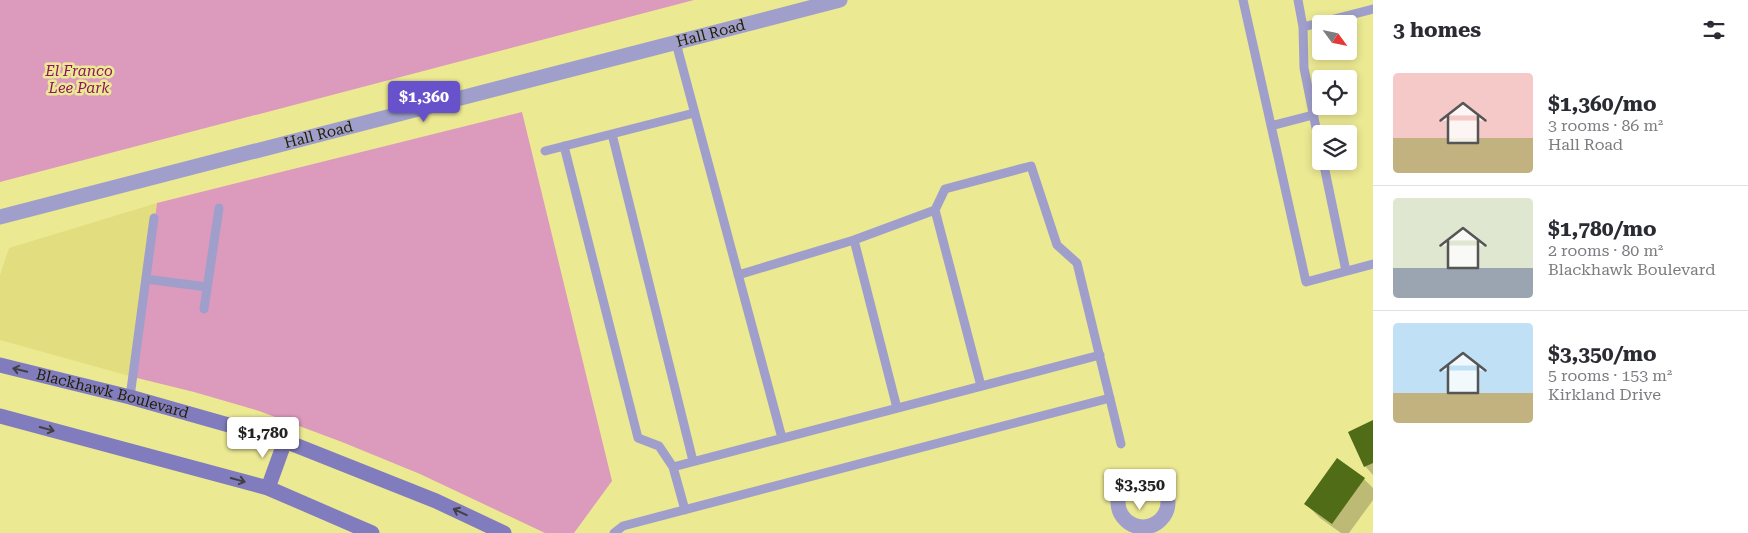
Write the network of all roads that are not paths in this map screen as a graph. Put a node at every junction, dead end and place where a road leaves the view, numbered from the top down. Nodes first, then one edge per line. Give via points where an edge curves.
1 (840, 0) edge
2 (1243, 0) edge
3 (1298, 0) edge
4 (1373, 9) edge
5 (1303, 27) junction
6 (676, 43) junction
7 (1312, 110) edge
8 (694, 113) junction
9 (1313, 115) joint
10 (1315, 125) edge
11 (1271, 126) junction
12 (612, 134) junction
13 (564, 146) junction
14 (545, 151) dead end
15 (1325, 170) edge
16 (219, 208) dead end
17 (935, 210) junction
18 (0, 217) edge
19 (154, 218) dead end
20 (854, 240) junction
21 (1373, 264) edge
22 (1346, 271) junction
23 (738, 275) junction
24 (146, 279) junction
25 (207, 288) junction
26 (204, 309) dead end
27 (1100, 355) junction
28 (0, 365) edge
29 (981, 386) junction
30 (130, 397) junction
31 (1110, 398) junction
32 (897, 408) junction
33 (0, 416) edge
34 (782, 438) junction
35 (285, 441) junction
36 (1122, 444) dead end
37 (693, 461) junction
38 (672, 467) junction
39 (268, 488) junction
40 (685, 510) junction
41 (372, 533) edge
42 (504, 533) edge
43 (614, 533) edge

1 - 6 street, Hall Road
2 - 11 lane
3 - 5 lane
4 - 5 lane
5 - 7 lane via 1304,68
6 - 8 lane
6 - 18 street, Hall Road
8 - 12 lane
8 - 23 lane
9 - 10 lane
9 - 11 lane
11 - 22 lane via 1306,282
12 - 13 lane
12 - 37 lane
13 - 14 lane
13 - 38 lane via 638,438 659,446
15 - 22 lane
16 - 25 lane
17 - 20 lane
17 - 27 lane via 945,188 1031,166 1057,245 1077,263
17 - 29 lane
19 - 24 lane
20 - 23 lane
20 - 32 lane
21 - 22 lane
23 - 34 lane
24 - 25 lane
24 - 30 lane
25 - 26 lane
27 - 29 lane
27 - 31 lane
30 -> 28 main road, Blackhawk Boulevard
29 - 32 lane
30 - 35 main road, Blackhawk Boulevard
31 - 36 lane
31 - 40 lane
32 - 34 lane
33 -> 39 main road
34 - 37 lane
35 - 39 main road
42 -> 35 main road, Blackhawk Boulevard via 436,501
37 - 38 lane
38 - 40 lane
39 - 41 main road
40 - 43 lane via 623,526

